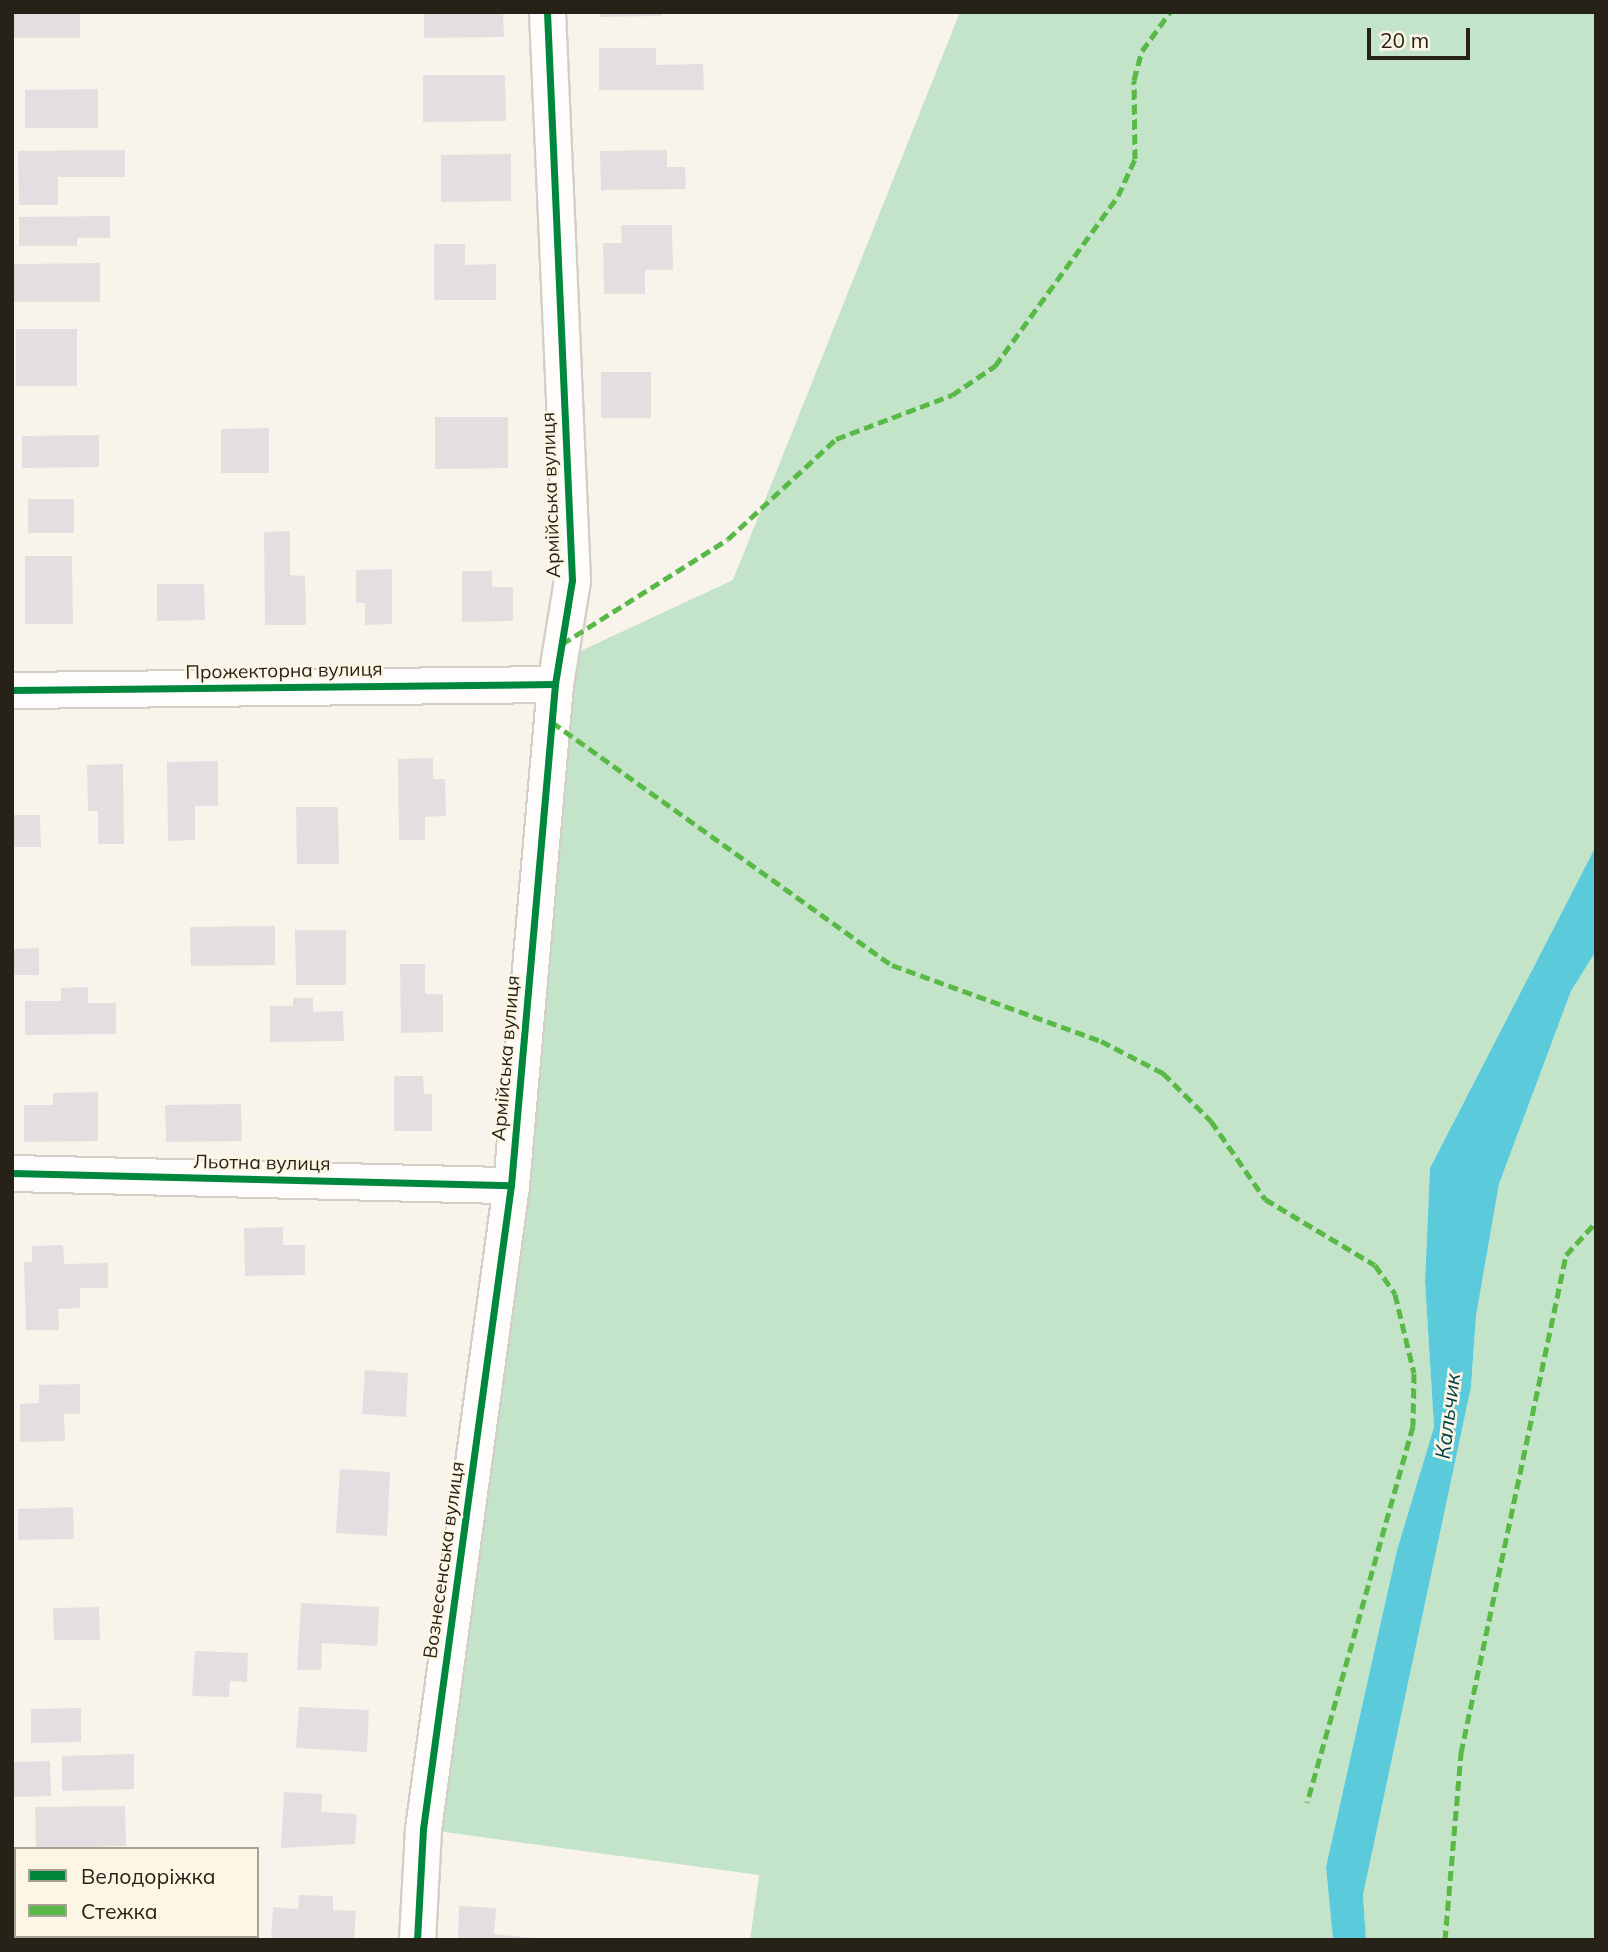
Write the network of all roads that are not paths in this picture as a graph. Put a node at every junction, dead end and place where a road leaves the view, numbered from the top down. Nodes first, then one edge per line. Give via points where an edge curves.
1 (547, 12) edge
2 (555, 684) junction
3 (12, 690) edge
4 (12, 1173) edge
5 (511, 1185) junction
6 (417, 1940) edge

1 - 2 street, Армійська вулиця via 572,580
2 - 3 street, Прожекторна вулиця
2 - 5 street, Армійська вулиця
4 - 5 street, Льотна вулиця
5 - 6 street, Вознесенська вулиця via 423,1829

